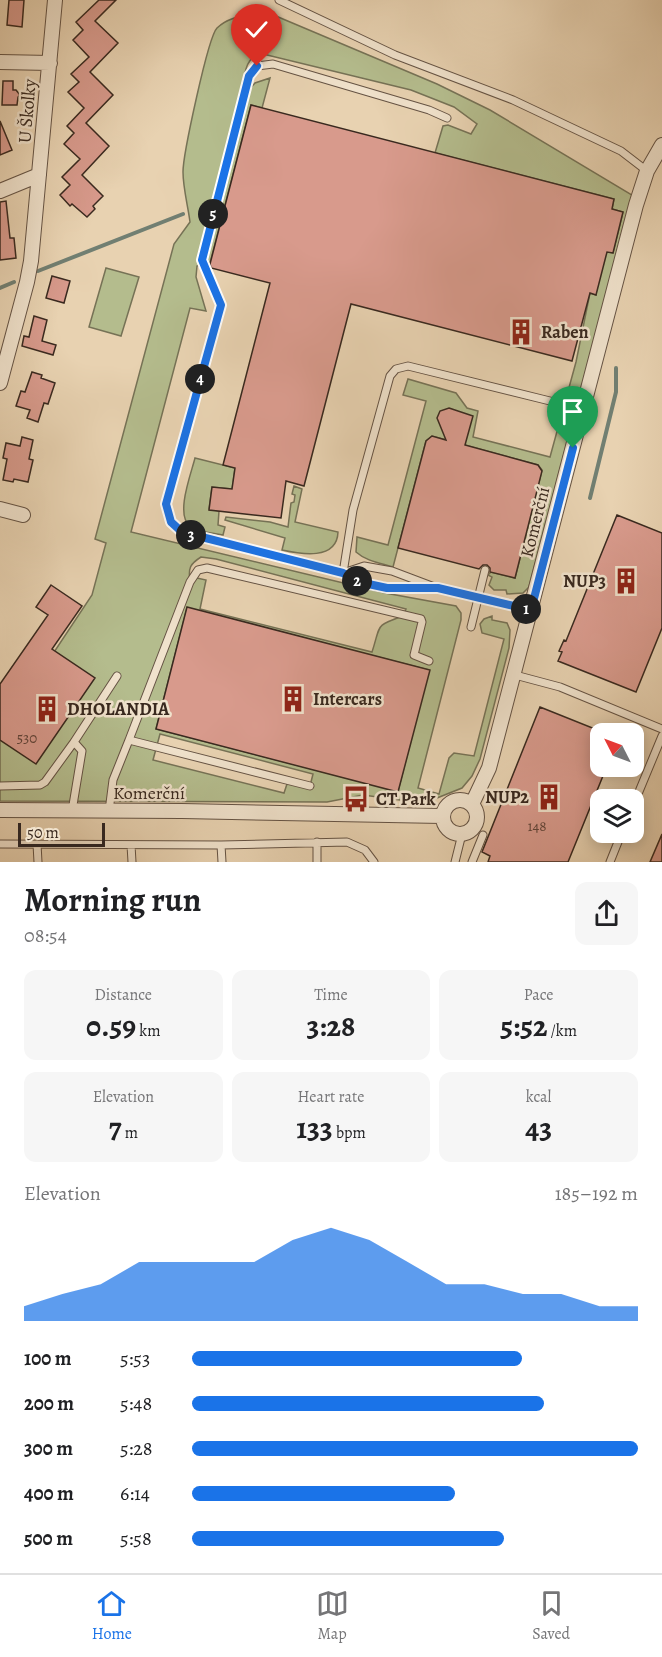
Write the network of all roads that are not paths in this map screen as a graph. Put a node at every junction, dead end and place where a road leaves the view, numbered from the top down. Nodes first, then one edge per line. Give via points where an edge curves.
1 (55, 0) edge
2 (279, 0) edge
3 (0, 62) edge
4 (50, 63) junction
5 (447, 118) dead end
6 (662, 145) edge
7 (647, 171) junction
8 (39, 175) junction
9 (0, 191) edge
10 (0, 380) edge
11 (554, 402) dead end
12 (0, 509) edge
13 (23, 515) dead end
14 (485, 570) dead end
15 (343, 573) junction
16 (438, 588) junction
17 (478, 598) junction
18 (531, 610) junction
19 (471, 627) dead end
20 (429, 661) dead end
21 (514, 675) junction
22 (117, 676) dead end
23 (662, 729) edge
24 (662, 736) edge
25 (129, 740) junction
26 (74, 742) junction
27 (0, 786) edge
28 (310, 786) dead end
29 (640, 789) edge
30 (472, 804) junction
31 (0, 810) edge
32 (72, 811) junction
33 (109, 811) junction
34 (442, 816) junction
35 (462, 834) junction
36 (483, 835) dead end
37 (317, 842) junction
38 (618, 843) edge
39 (0, 844) edge
40 (37, 844) junction
41 (131, 845) junction
42 (221, 845) junction
43 (38, 862) edge
44 (132, 862) edge
45 (222, 862) edge
46 (317, 862) edge
47 (374, 862) edge
48 (455, 862) edge
49 (472, 862) edge
50 (610, 862) edge

1 - 4 street, U Školky
2 - 7 lane via 395,55 513,99 621,151
3 - 4 street
4 - 8 street, U Školky
5 - 15 lane via 273,64 257,66 249,76 202,260 221,305 166,504 171,522 182,532
6 - 7 street, Komerční
7 - 18 street, Komerční
8 - 9 street
8 - 10 street, U Školky via 31,261
11 - 15 lane via 408,366 396,369 390,376 353,510
12 - 13 street
14 - 17 lane
15 - 16 lane via 359,582 387,588
15 - 16 lane via 364,566 392,571
16 - 17 lane
17 - 18 lane
17 - 19 lane
18 - 21 street, Komerční
20 - 25 lane via 414,655 421,620 207,568 198,570 189,582
21 - 23 lane via 560,687
21 - 30 street, Komerční via 489,768
22 - 26 lane
24 - 29 lane
25 - 28 lane
25 - 33 lane via 113,780
26 - 27 lane via 40,785
26 - 32 lane via 82,751
30 - 34 street via 456,800 446,806
30 - 35 street, Komerční via 477,819 472,829
31 - 32 street, Komerční
32 - 33 street, Komerční
33 - 34 street, Komerční
34 - 35 street via 448,830
35 - 48 lane
36 - 49 lane
37 - 42 lane
37 - 46 lane
37 - 47 lane via 357,845
38 - 50 lane
39 - 40 lane
40 - 41 lane
40 - 43 lane
41 - 42 lane
41 - 44 lane
42 - 45 lane

